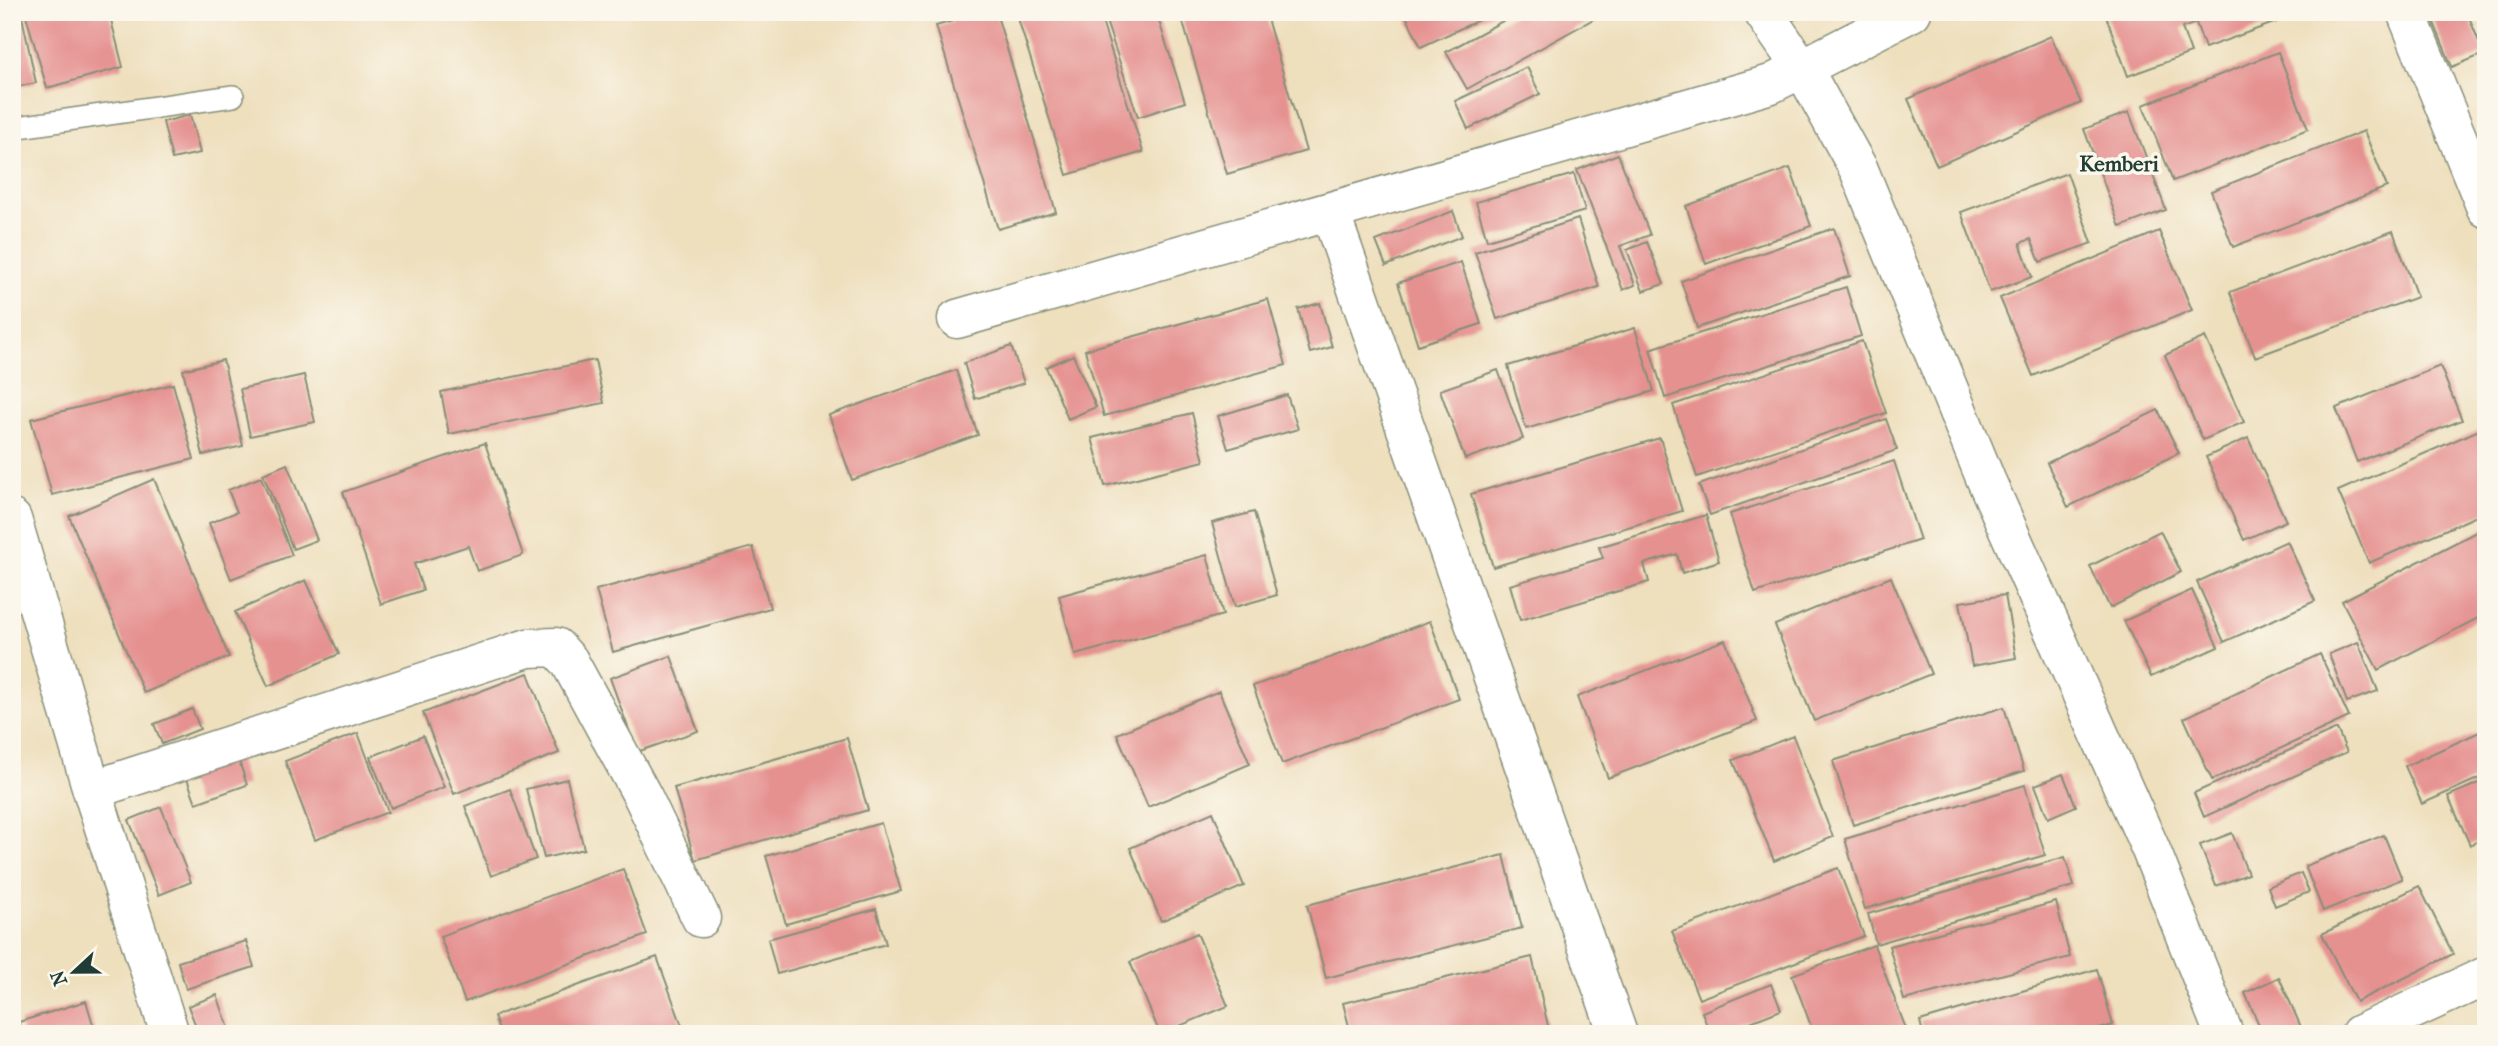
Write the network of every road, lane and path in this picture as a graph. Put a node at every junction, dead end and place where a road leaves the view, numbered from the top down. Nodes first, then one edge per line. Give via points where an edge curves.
1 (1763, 12) edge
2 (1912, 12) edge
3 (2406, 12) edge
4 (1802, 68) junction
5 (233, 96) dead end
6 (12, 128) edge
7 (2486, 208) edge
8 (1330, 212) junction
9 (957, 319) dead end
10 (12, 519) edge
11 (92, 790) junction
12 (701, 918) dead end
13 (2486, 976) edge
14 (170, 1034) edge
15 (1618, 1034) edge
16 (2224, 1034) edge
17 (2360, 1034) edge

1 - 4 street
2 - 4 street
3 - 7 street
4 - 8 street via 1771,84
4 - 16 street via 1859,170 1986,480 2151,850
5 - 6 lane
8 - 9 street
8 - 15 street
10 - 11 street
11 - 12 street via 528,648 556,647 569,662 643,797
11 - 14 street
13 - 17 street

